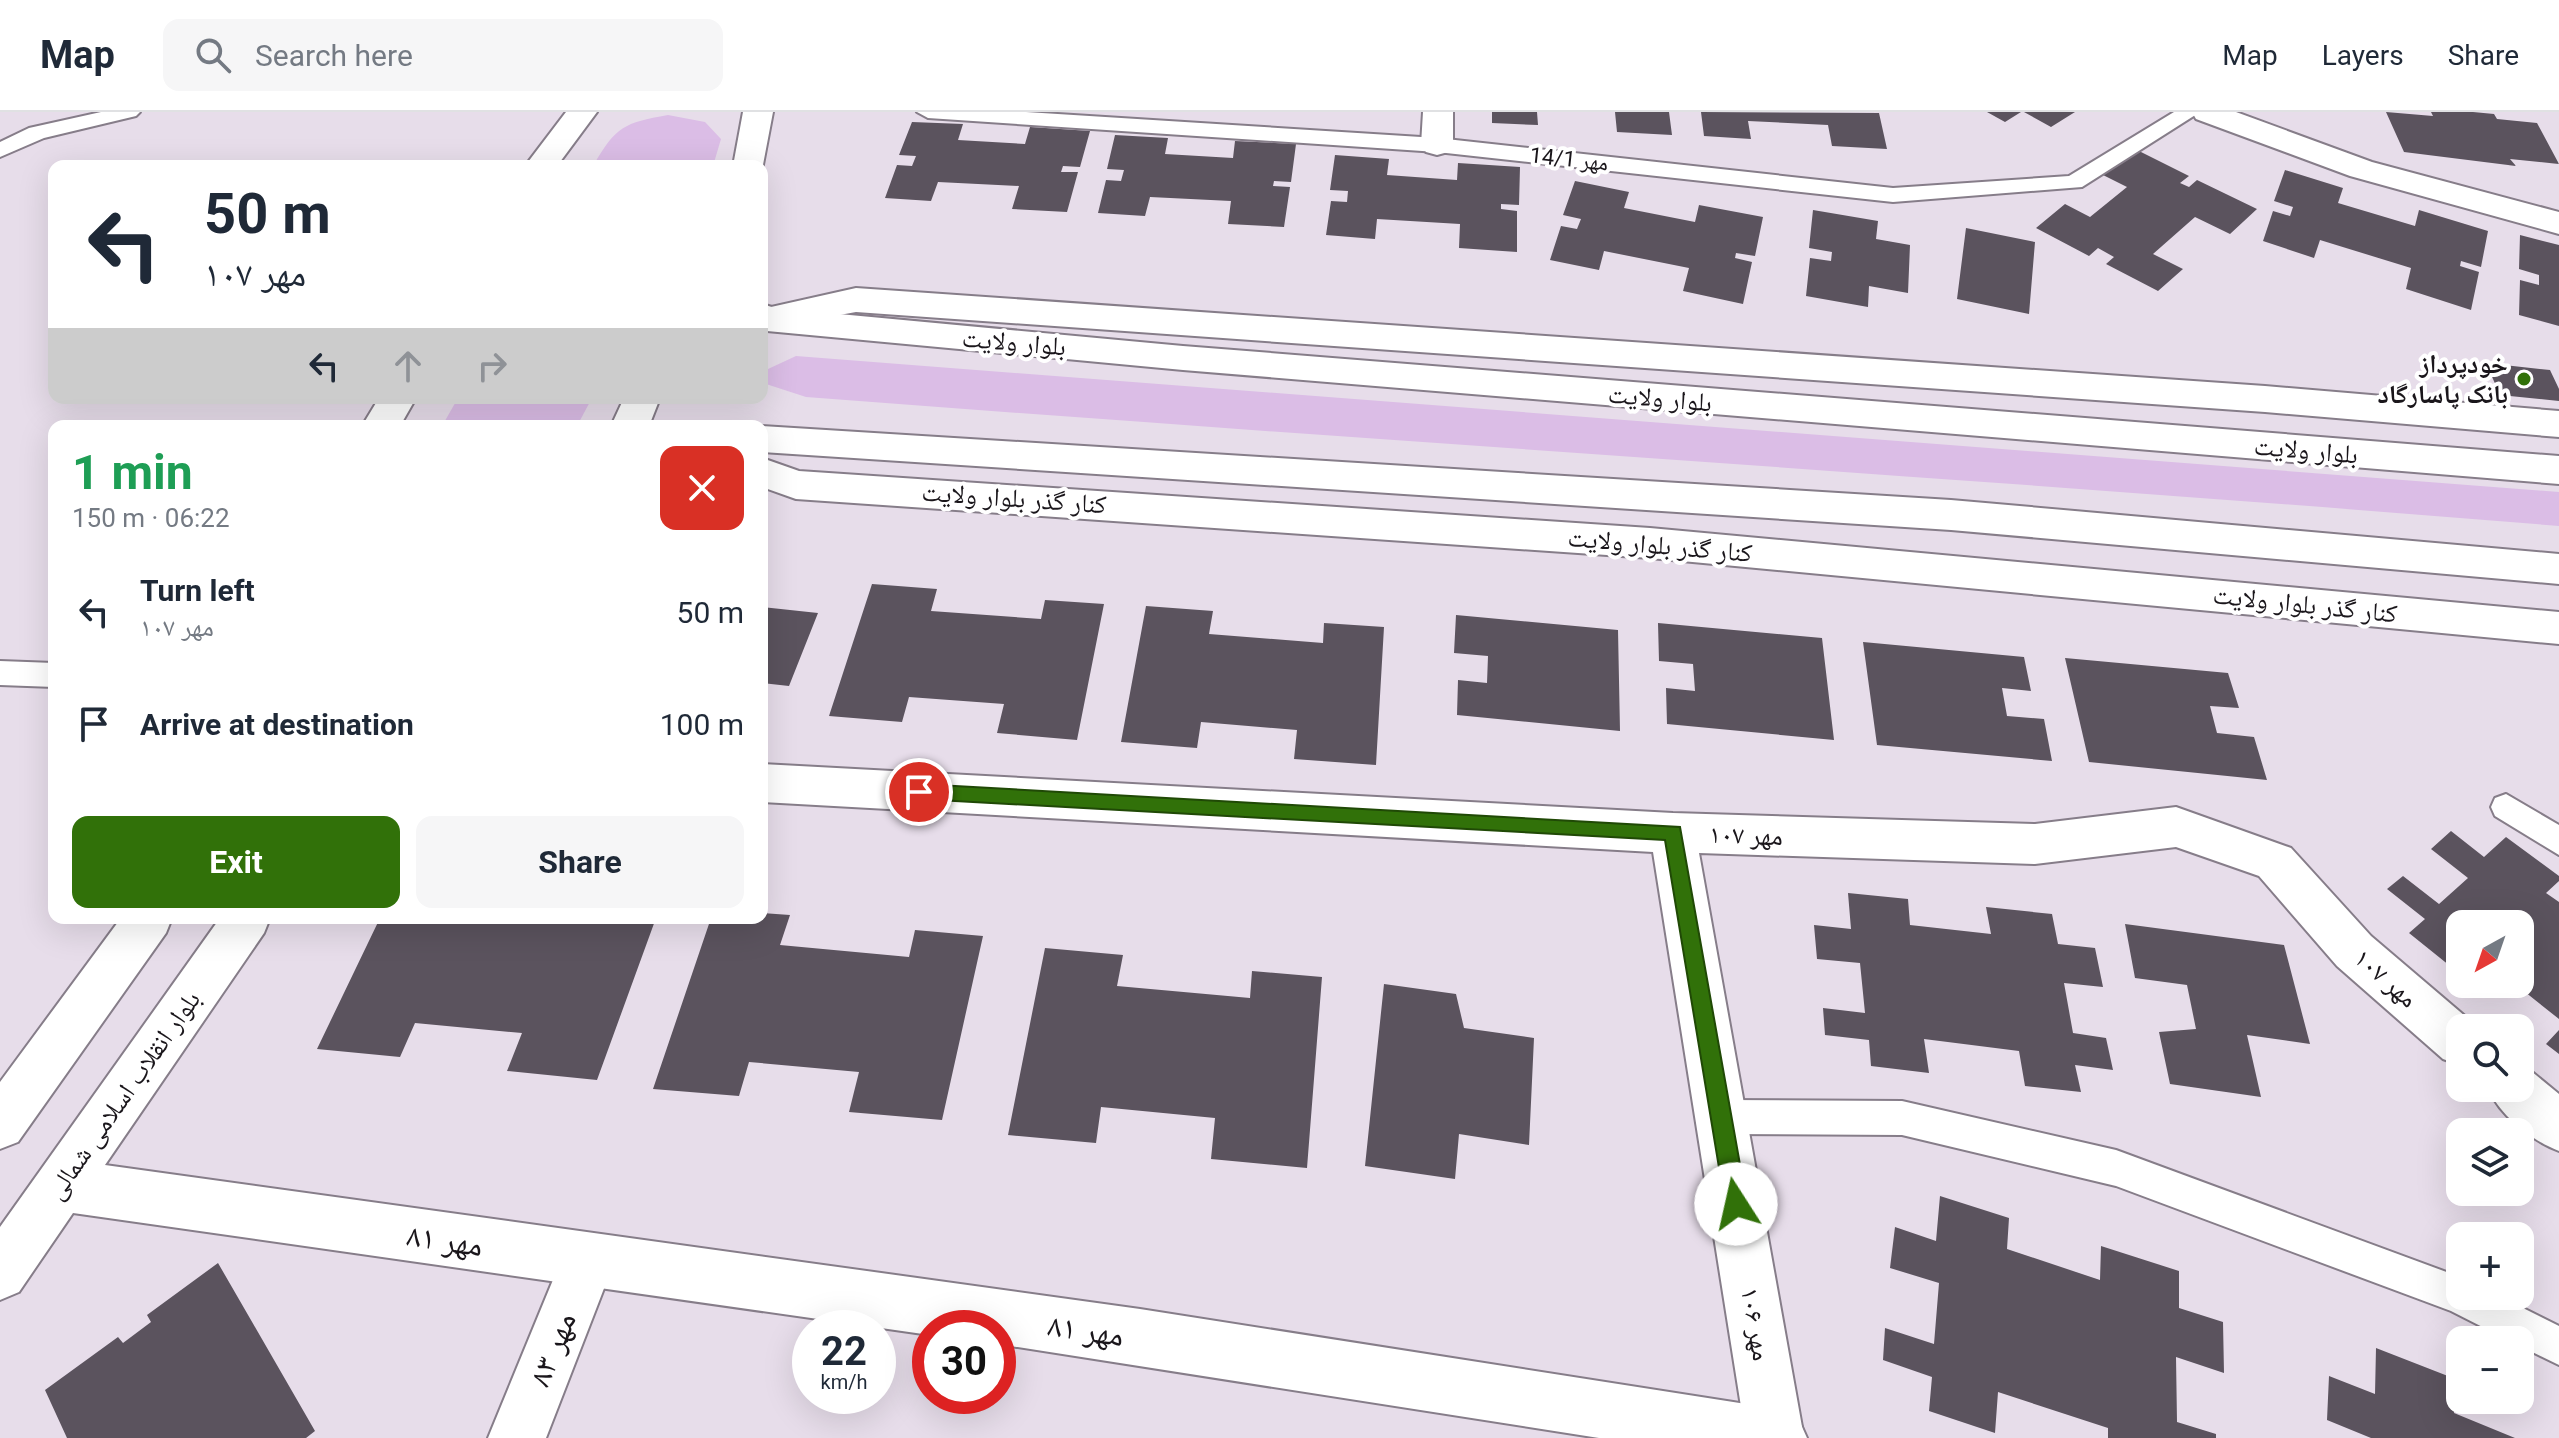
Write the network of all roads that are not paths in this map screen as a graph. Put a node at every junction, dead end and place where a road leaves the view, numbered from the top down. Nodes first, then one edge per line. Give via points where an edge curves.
1 (129, 112) edge
2 (582, 112) edge
3 (758, 112) edge
4 (928, 112) edge
5 (1438, 112) edge
6 (2189, 112) edge
7 (2207, 112) edge
8 (1437, 145) junction
9 (0, 150) edge
10 (546, 160) edge
11 (750, 160) edge
12 (2559, 223) edge
13 (768, 317) edge
14 (768, 318) edge
15 (2559, 424) edge
16 (768, 439) edge
17 (2559, 470) edge
18 (768, 474) edge
19 (2559, 569) edge
20 (2559, 628) edge
21 (0, 673) edge
22 (48, 675) edge
23 (768, 783) edge
24 (2506, 807) dead end
25 (1673, 833) junction
26 (2559, 842) edge
27 (145, 924) edge
28 (243, 924) edge
29 (2446, 1030) edge
30 (2530, 1102) edge
31 (1721, 1117) junction
32 (0, 1124) edge
33 (2559, 1126) edge
34 (60, 1185) junction
35 (588, 1260) junction
36 (0, 1273) edge
37 (2446, 1291) edge
38 (2488, 1310) edge
39 (2559, 1346) edge
40 (517, 1438) edge
41 (1776, 1438) edge

1 - 9 lane via 37,133
2 - 10 street
3 - 11 street
4 - 8 lane, مهر 14/1
5 - 8 street
6 - 8 lane, مهر 14/1 via 2074,182 1893,195
7 - 12 street via 2361,169
13 - 15 street via 856,300
14 - 17 street, بلوار ولایت via 1260,364
16 - 19 street via 1951,515
18 - 20 street, کنار گذر بلوار ولایت via 796,485 1650,543
21 - 22 lane
23 - 25 street, مهر ۱۰۷
24 - 26 lane
25 - 29 street, مهر ۱۰۷ via 2035,844 2176,827 2275,862 2354,951
25 - 31 street, مهر ۱۰۶
27 - 32 street
28 - 34 street, بلوار انقلاب اسلامی شمالی
30 - 33 street
31 - 37 lane via 1902,1118 2116,1168
31 - 41 street, مهر ۱۰۶
34 - 35 street, مهر ۸۱
34 - 36 street, بلوار انقلاب اسلامی شمالی
35 - 40 street, مهر ۸۳
35 - 41 street, مهر ۸۱ via 1140,1337
38 - 39 lane

